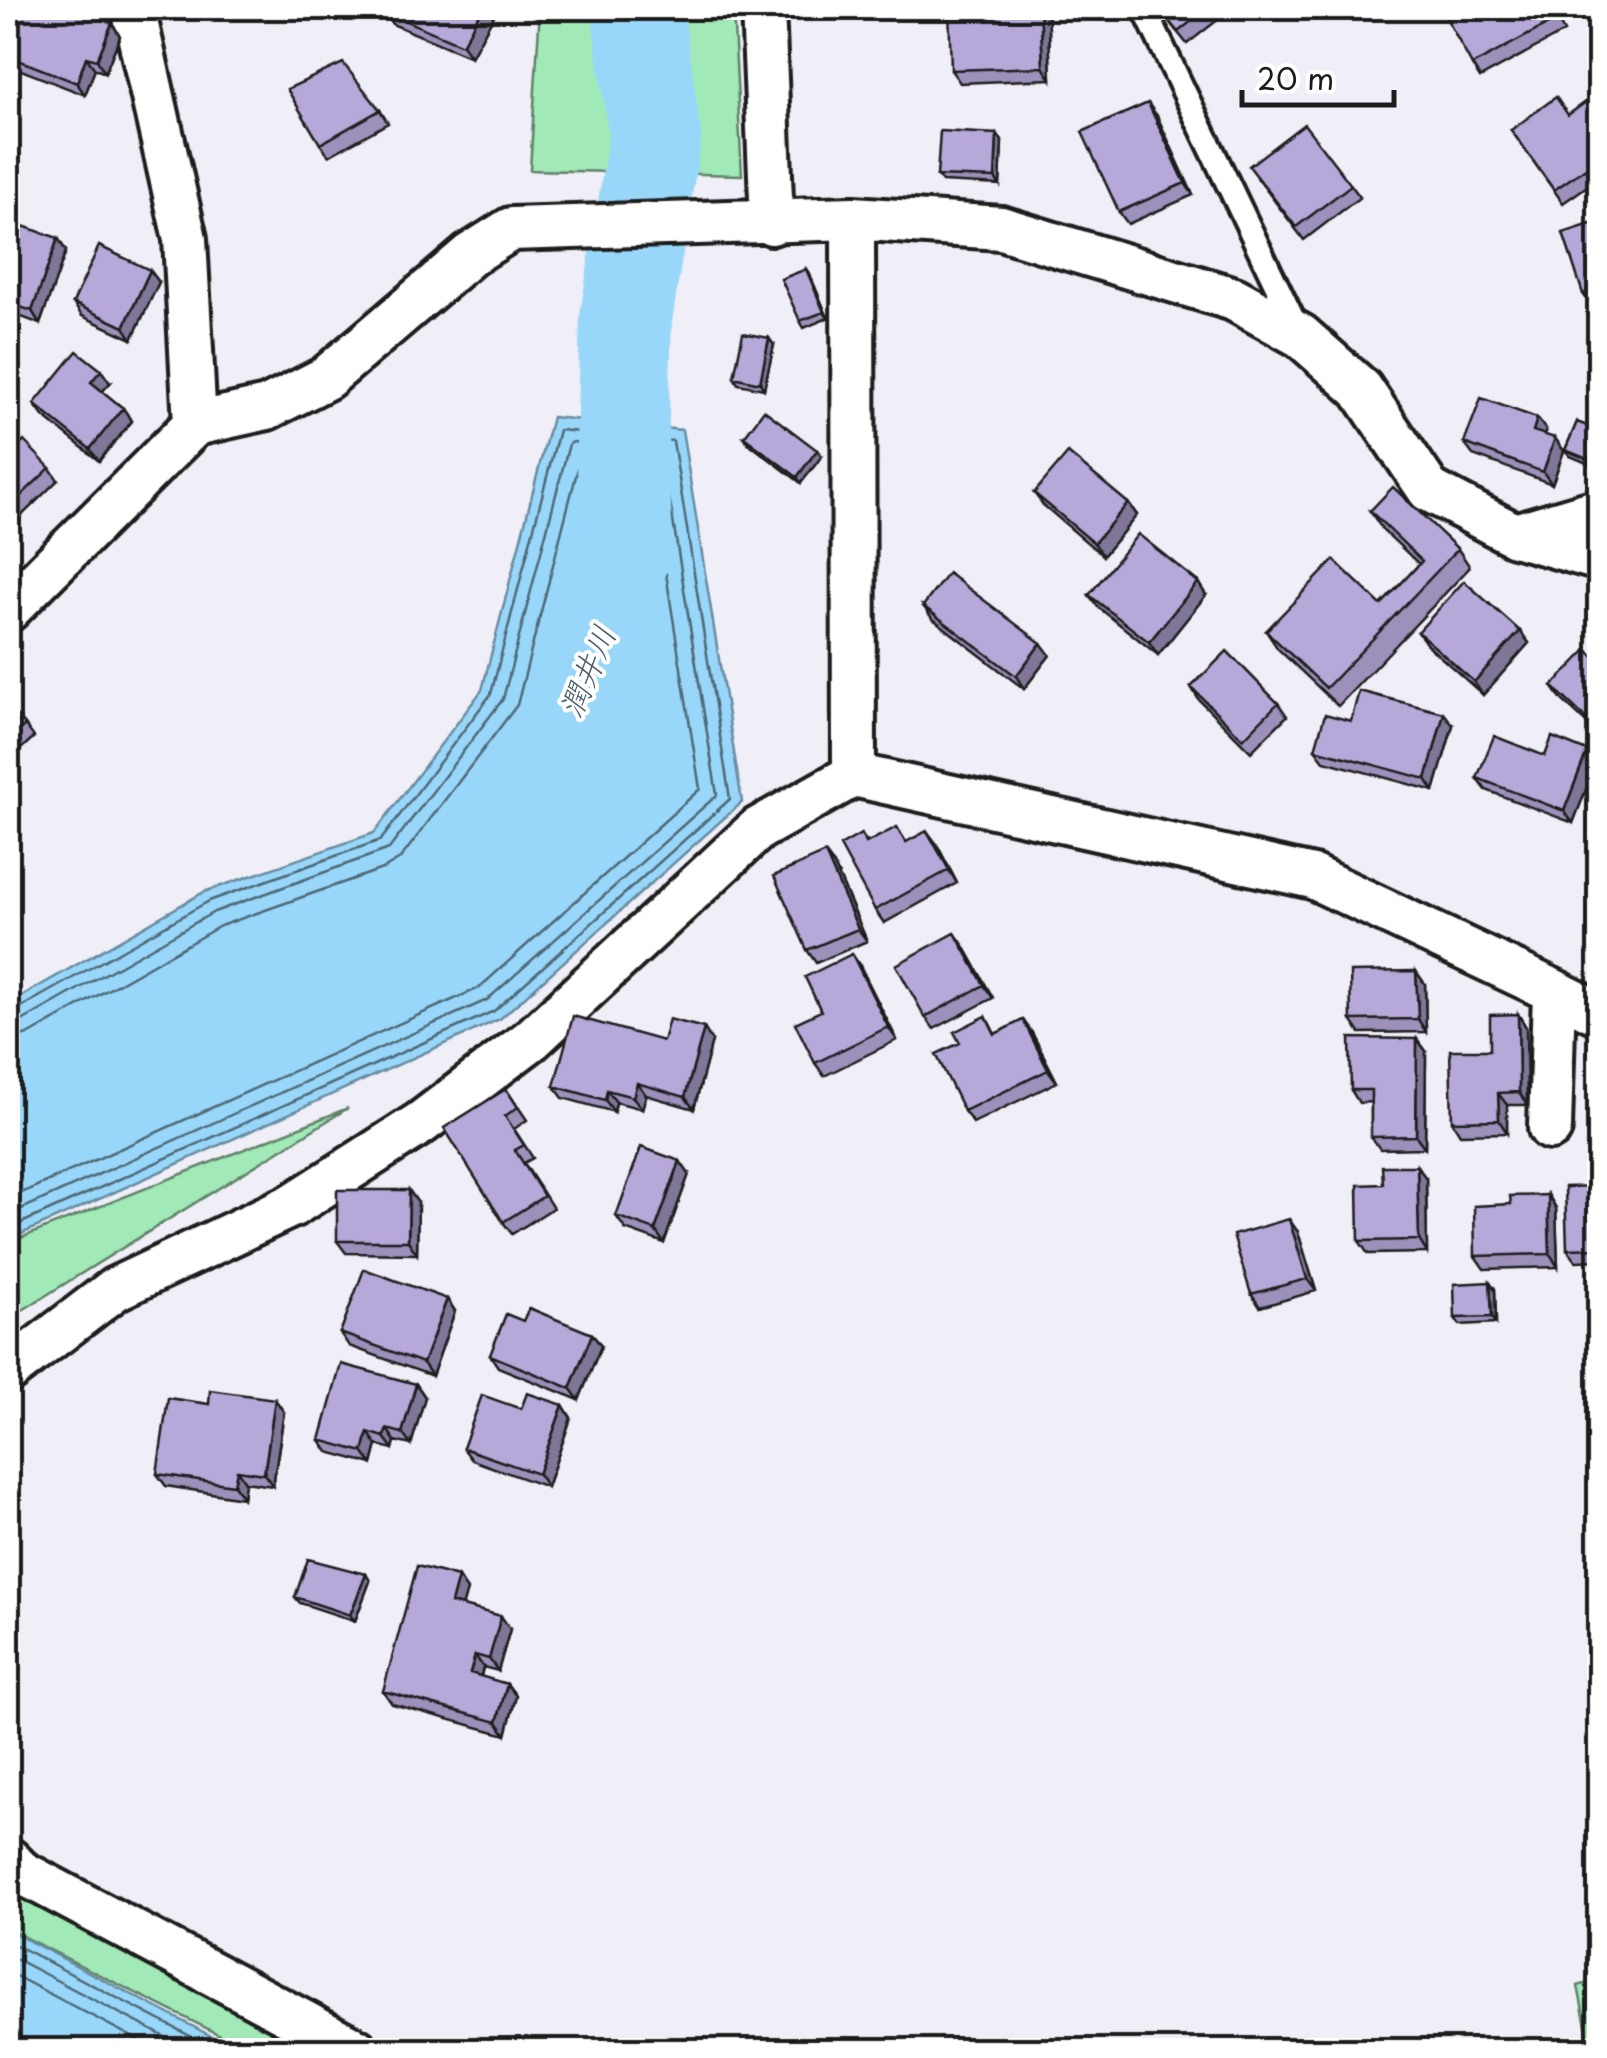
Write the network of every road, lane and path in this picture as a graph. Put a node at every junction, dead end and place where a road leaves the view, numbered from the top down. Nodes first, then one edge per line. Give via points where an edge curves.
1 (133, 8) edge
2 (763, 8) edge
3 (1144, 8) edge
4 (853, 218) junction
5 (772, 222) junction
6 (1300, 336) junction
7 (195, 424) junction
8 (1600, 510) edge
9 (1515, 535) junction
10 (1600, 560) edge
11 (8, 610) edge
12 (854, 775) junction
13 (1554, 991) junction
14 (1600, 1014) edge
15 (1550, 1128) dead end
16 (8, 1370) edge
17 (8, 1858) edge
18 (356, 2050) edge

1 - 7 street via 186,239
2 - 5 street
3 - 6 lane
4 - 5 street
4 - 6 street via 1002,228 1234,298
4 - 12 street
5 - 7 street via 511,229 470,255 326,378 267,408
6 - 9 street via 1361,389 1430,490
7 - 11 street
8 - 9 street
9 - 10 street
12 - 13 street via 1313,877
12 - 16 street via 758,830 532,1039 421,1123 293,1205 114,1289
13 - 14 street
13 - 15 street
17 - 18 street via 21,1872

